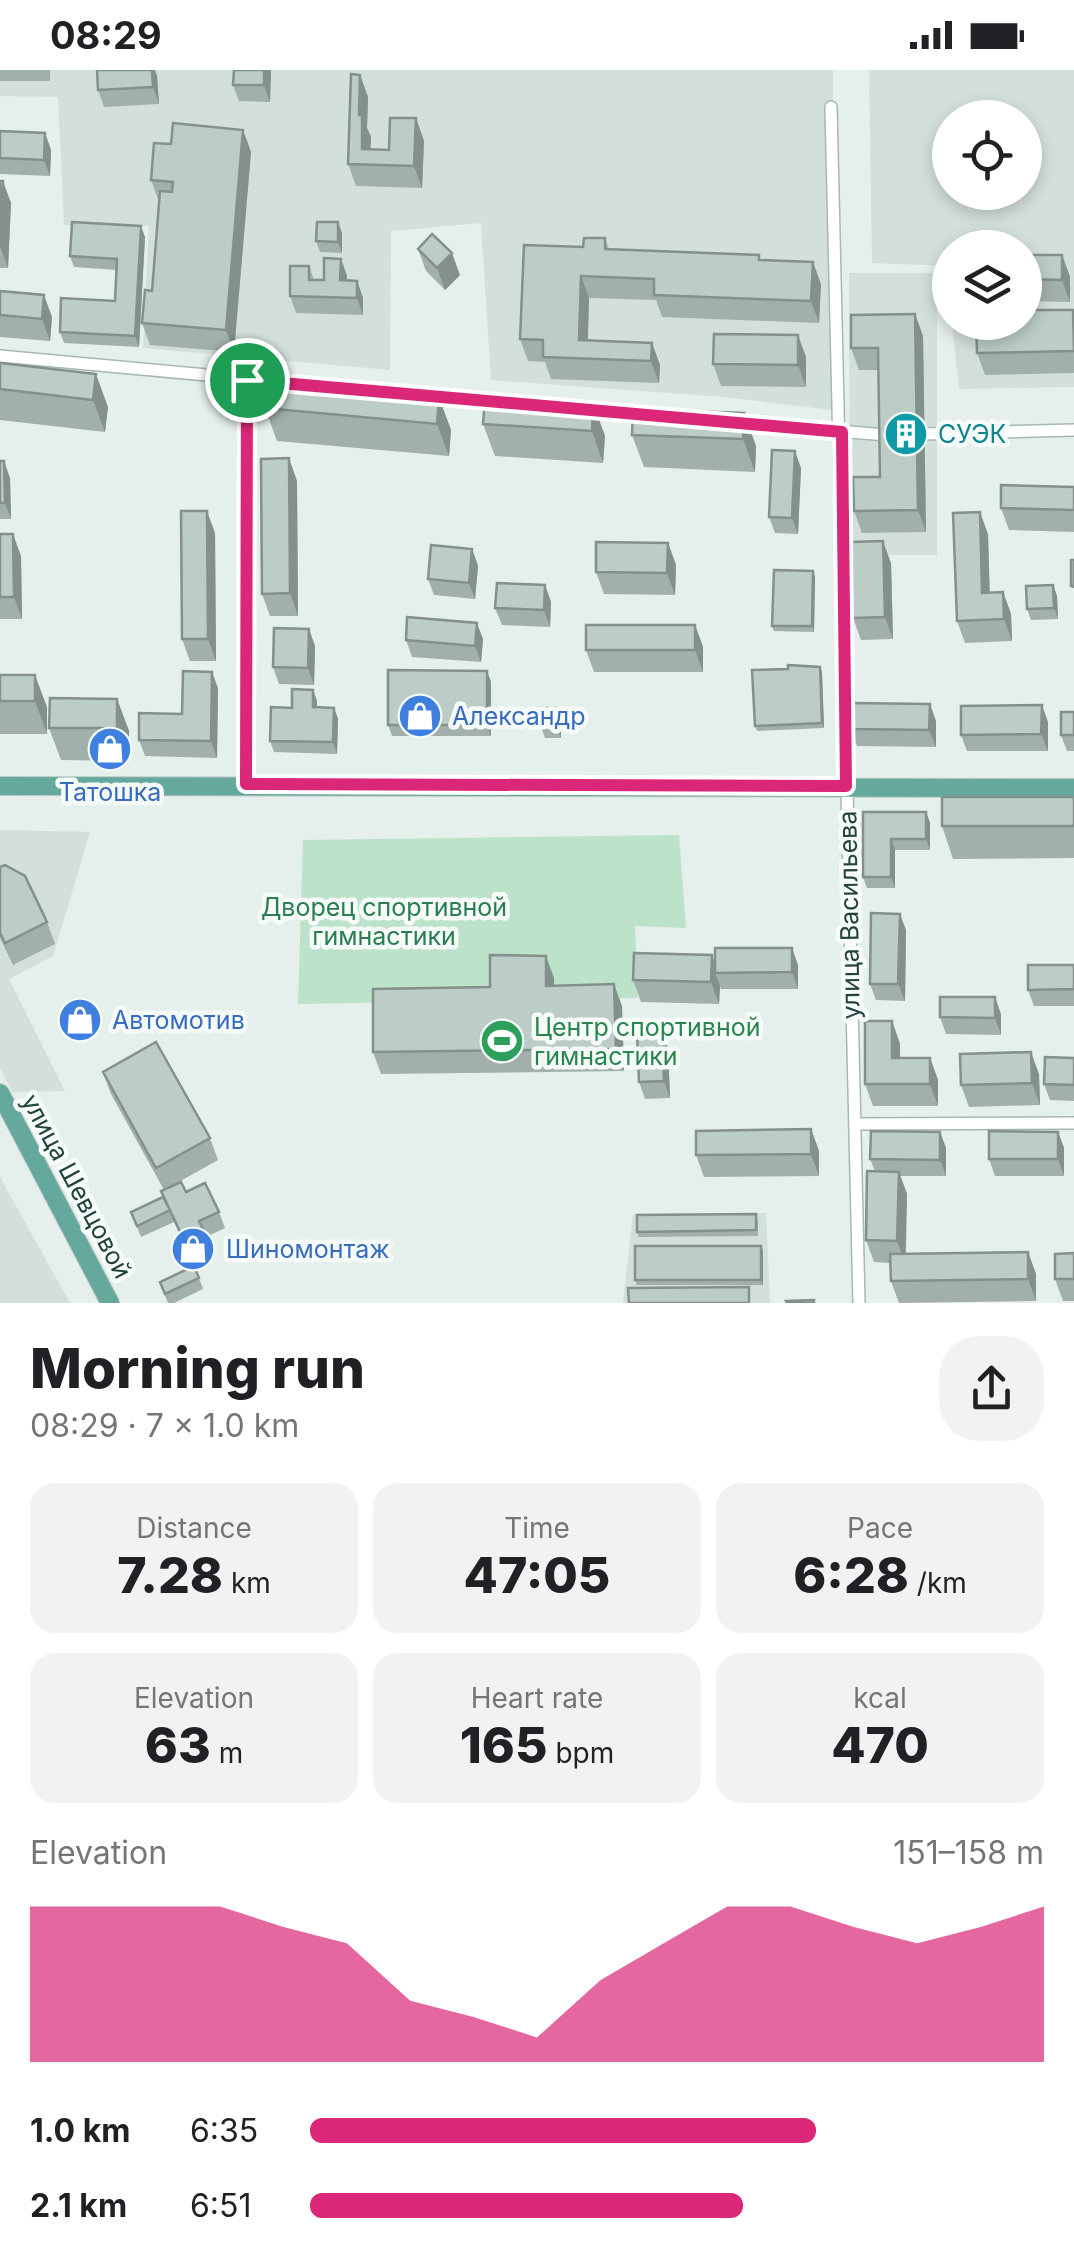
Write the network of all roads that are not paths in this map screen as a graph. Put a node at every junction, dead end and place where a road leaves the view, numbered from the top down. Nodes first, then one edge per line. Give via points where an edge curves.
1 (831, 108) dead end
2 (0, 356) edge
3 (247, 380) junction
4 (523, 404) edge
5 (562, 408) edge
6 (662, 416) edge
7 (722, 422) edge
8 (1074, 430) edge
9 (842, 432) junction
10 (924, 434) dead end
11 (887, 435) edge
12 (246, 784) junction
13 (0, 786) edge
14 (846, 786) junction
15 (1074, 788) edge
16 (0, 1092) edge
17 (1074, 1123) edge
18 (854, 1124) junction
19 (110, 1303) edge
20 (859, 1303) edge

1 - 9 street, улица Васильева
2 - 3 street
3 - 4 street
3 - 12 street
5 - 6 street
7 - 9 street
8 - 10 street
9 - 11 street
9 - 14 street, улица Васильева
12 - 13 main road
12 - 14 main road
14 - 15 main road
14 - 18 street, улица Васильева
16 - 19 main road, улица Шевцовой
17 - 18 street
18 - 20 street, улица Васильева

